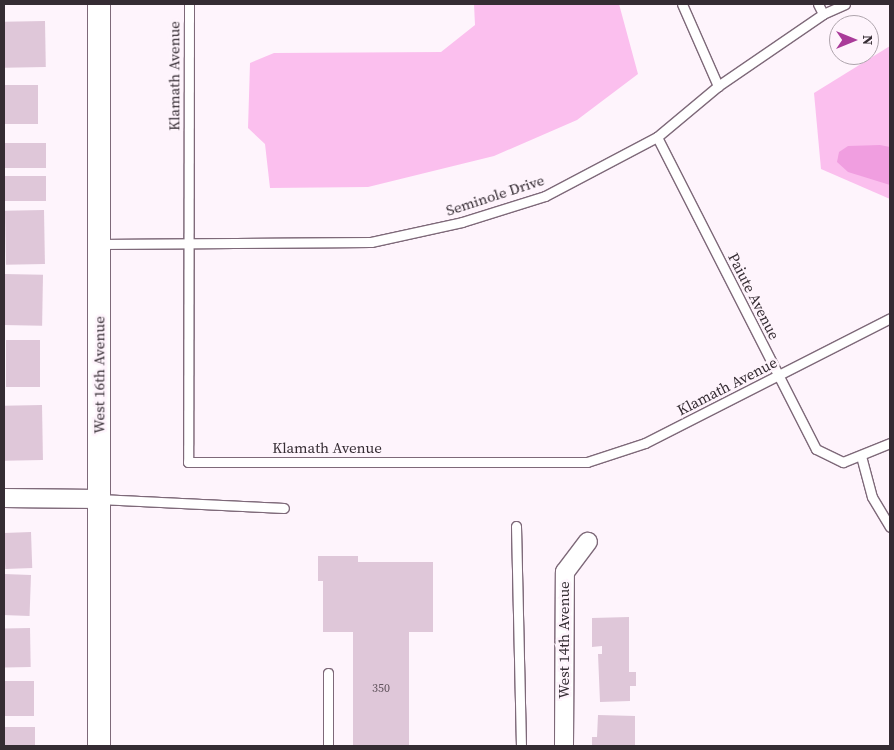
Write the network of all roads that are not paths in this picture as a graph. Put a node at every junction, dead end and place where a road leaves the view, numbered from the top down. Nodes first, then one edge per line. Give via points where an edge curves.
1 (99, 4) edge
2 (188, 4) edge
3 (682, 4) edge
4 (818, 4) edge
5 (846, 4) edge
6 (823, 14) junction
7 (718, 86) junction
8 (657, 137) junction
9 (98, 244) junction
10 (187, 245) junction
11 (890, 318) edge
12 (779, 375) junction
13 (890, 444) edge
14 (862, 456) junction
15 (4, 498) edge
16 (100, 498) junction
17 (284, 508) dead end
18 (516, 526) dead end
19 (890, 526) edge
20 (588, 542) dead end
21 (328, 673) dead end
22 (99, 746) edge
23 (328, 746) edge
24 (521, 746) edge
25 (564, 746) edge

1 - 9 street, West 16th Avenue
2 - 10 lane, Klamath Avenue
3 - 7 lane
4 - 6 lane
5 - 6 lane, Seminole Drive
6 - 7 lane, Seminole Drive
7 - 8 lane, Seminole Drive
8 - 10 lane, Seminole Drive via 545,196 462,222 371,242
8 - 12 lane, Paiute Avenue
9 - 10 lane, Seminole Drive
9 - 16 street, West 16th Avenue
10 - 12 lane, Klamath Avenue via 188,462 586,462 645,443
11 - 12 lane, Klamath Avenue
12 - 14 lane, Paiute Avenue via 816,449 844,462
13 - 14 lane, Paiute Avenue
14 - 19 lane via 872,497
15 - 16 street
16 - 17 lane
16 - 22 street, West 16th Avenue
18 - 24 lane
20 - 25 street, West 14th Avenue via 564,572
21 - 23 lane

